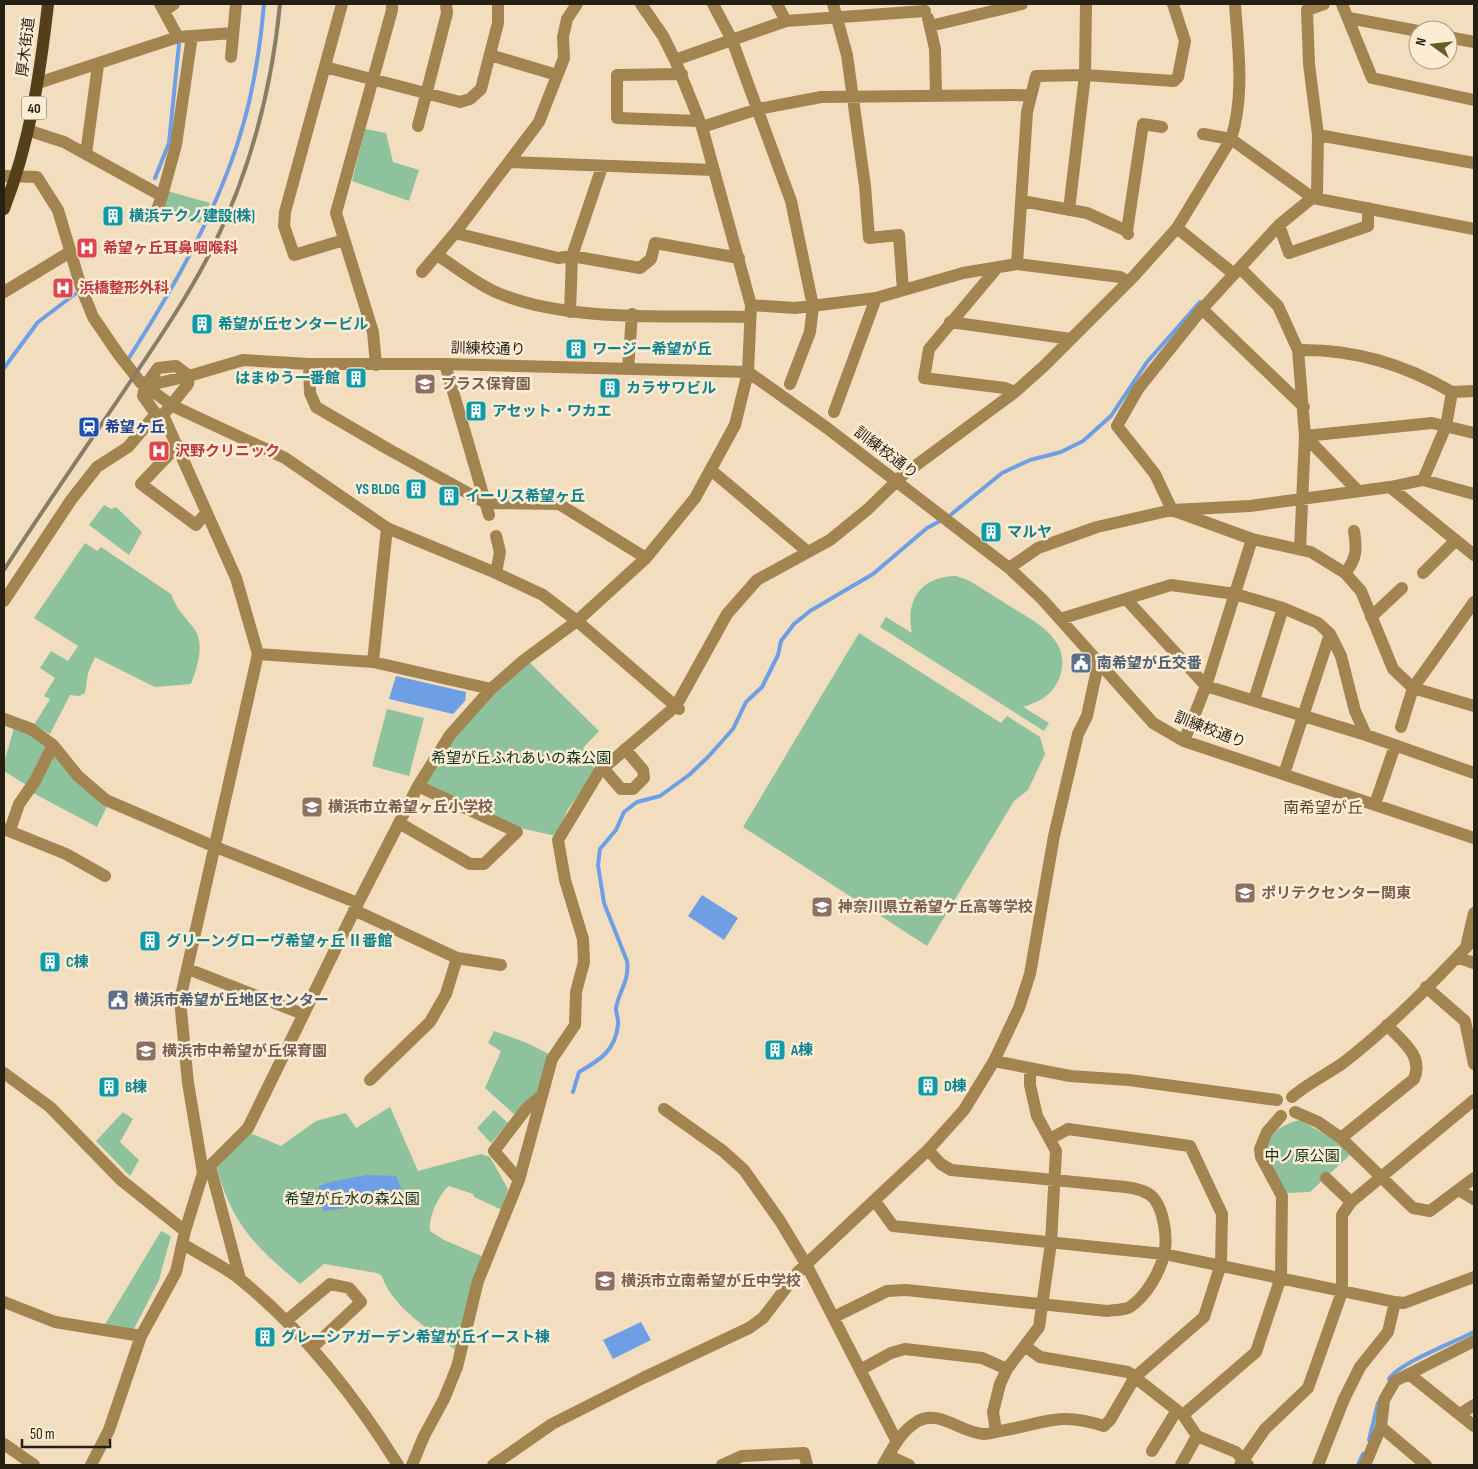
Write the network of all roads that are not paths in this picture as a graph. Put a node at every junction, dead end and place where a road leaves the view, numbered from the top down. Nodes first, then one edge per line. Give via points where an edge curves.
1 (48, 4) edge
2 (236, 4) edge
3 (342, 4) edge
4 (392, 4) edge
5 (446, 4) edge
6 (498, 4) edge
7 (563, 4) edge
8 (577, 4) edge
9 (641, 4) edge
10 (713, 4) edge
11 (777, 4) edge
12 (833, 4) edge
13 (1022, 4) edge
14 (1086, 4) edge
15 (1173, 4) edge
16 (1235, 4) edge
17 (1342, 4) edge
18 (1316, 5) edge
19 (166, 6) edge
20 (925, 7) edge
21 (836, 17) junction
22 (1349, 18) junction
23 (567, 19) junction
24 (786, 21) junction
25 (930, 26) junction
26 (1408, 29) edge
27 (233, 33) junction
28 (192, 36) junction
29 (178, 37) junction
30 (1458, 39) edge
31 (732, 40) junction
32 (1474, 42) edge
33 (490, 55) junction
34 (231, 57) dead end
35 (675, 60) junction
36 (98, 65) junction
37 (325, 67) junction
38 (682, 74) junction
39 (557, 75) junction
40 (1085, 75) junction
41 (374, 81) junction
42 (38, 83) junction
43 (426, 94) junction
44 (936, 95) junction
45 (1030, 95) junction
46 (852, 97) junction
47 (1474, 100) edge
48 (758, 108) junction
49 (701, 124) junction
50 (418, 126) dead end
51 (1162, 127) dead end
52 (30, 131) junction
53 (1203, 134) dead end
54 (1318, 135) junction
55 (1231, 139) junction
56 (86, 154) junction
57 (510, 162) junction
58 (1474, 163) edge
59 (602, 167) junction
60 (713, 170) junction
61 (10, 177) edge
62 (162, 196) junction
63 (1313, 198) junction
64 (1022, 201) junction
65 (1368, 208) junction
66 (4, 209) edge
67 (1069, 210) junction
68 (156, 212) dead end
69 (1279, 225) junction
70 (1176, 228) junction
71 (1474, 229) edge
72 (455, 233) junction
73 (344, 240) junction
74 (70, 252) junction
75 (437, 255) junction
76 (572, 256) junction
77 (739, 258) junction
78 (1017, 264) junction
79 (997, 268) junction
80 (1237, 271) junction
81 (422, 272) dead end
82 (1128, 281) junction
83 (903, 290) junction
84 (4, 292) edge
85 (876, 298) junction
86 (813, 306) junction
87 (1202, 309) junction
88 (751, 311) junction
89 (570, 312) junction
90 (632, 314) junction
91 (950, 322) junction
92 (1071, 339) junction
93 (1298, 350) junction
94 (309, 364) junction
95 (445, 364) junction
96 (376, 365) junction
97 (628, 369) junction
98 (748, 372) junction
99 (189, 376) junction
100 (790, 384) dead end
101 (145, 386) junction
102 (1474, 391) edge
103 (1014, 392) junction
104 (1452, 392) junction
105 (173, 406) junction
106 (1304, 408) junction
107 (834, 412) dead end
108 (159, 415) junction
109 (1446, 426) junction
110 (1474, 433) edge
111 (1306, 436) junction
112 (178, 445) junction
113 (711, 470) junction
114 (1423, 480) junction
115 (895, 482) junction
116 (1390, 487) junction
117 (1358, 491) junction
118 (1474, 494) edge
119 (1303, 498) junction
120 (488, 509) junction
121 (1172, 510) junction
122 (206, 513) junction
123 (387, 528) junction
124 (1354, 531) dead end
125 (496, 536) dead end
126 (1252, 539) junction
127 (1455, 541) junction
128 (1300, 549) junction
129 (808, 552) junction
130 (1474, 555) edge
131 (646, 558) junction
132 (1009, 568) junction
133 (496, 573) junction
134 (1345, 573) junction
135 (1423, 573) dead end
136 (1402, 588) dead end
137 (1234, 594) junction
138 (1126, 599) junction
139 (4, 601) edge
140 (1474, 602) edge
141 (1283, 608) junction
142 (1371, 617) junction
143 (1060, 618) junction
144 (577, 621) junction
145 (1330, 634) junction
146 (258, 654) junction
147 (1099, 660) junction
148 (373, 662) junction
149 (1206, 686) junction
150 (1413, 688) junction
151 (491, 689) junction
152 (1254, 700) junction
153 (1474, 706) edge
154 (678, 707) junction
155 (1303, 715) junction
156 (4, 719) edge
157 (1401, 727) dead end
158 (1366, 735) junction
159 (1184, 741) junction
160 (53, 745) junction
161 (1395, 746) junction
162 (625, 749) junction
163 (603, 768) junction
164 (1474, 773) edge
165 (1284, 774) junction
166 (418, 786) junction
167 (1375, 804) junction
168 (399, 823) junction
169 (7, 829) edge
170 (1474, 838) edge
171 (213, 846) junction
172 (105, 876) dead end
173 (356, 907) junction
174 (1474, 913) edge
175 (1470, 943) edge
176 (1457, 957) junction
177 (457, 958) junction
178 (1474, 963) edge
179 (501, 965) dead end
180 (188, 969) junction
181 (1426, 987) junction
182 (304, 1014) junction
183 (1387, 1025) junction
184 (994, 1061) junction
185 (1474, 1064) edge
186 (1030, 1068) junction
187 (4, 1073) edge
188 (370, 1080) dead end
189 (542, 1095) junction
190 (1292, 1097) junction
191 (1277, 1100) junction
192 (1474, 1100) edge
193 (664, 1109) dead end
194 (1295, 1112) junction
195 (1281, 1116) junction
196 (1341, 1138) junction
197 (1050, 1139) junction
198 (928, 1150) junction
199 (207, 1170) junction
200 (1380, 1177) junction
201 (1326, 1178) dead end
202 (1474, 1178) edge
203 (518, 1180) junction
204 (1055, 1180) junction
205 (1459, 1190) junction
206 (1474, 1200) edge
207 (875, 1201) junction
208 (1351, 1202) junction
209 (185, 1231) junction
210 (1051, 1243) junction
211 (183, 1244) junction
212 (1164, 1254) junction
213 (806, 1264) junction
214 (1221, 1264) junction
215 (1281, 1277) junction
216 (1474, 1277) edge
217 (240, 1279) junction
218 (1342, 1292) junction
219 (4, 1302) edge
220 (1395, 1302) junction
221 (1044, 1303) junction
222 (834, 1317) junction
223 (286, 1321) junction
224 (141, 1336) junction
225 (1474, 1341) edge
226 (1026, 1347) junction
227 (314, 1351) junction
228 (860, 1370) junction
229 (1007, 1370) junction
230 (1409, 1374) junction
231 (1135, 1377) junction
232 (1474, 1405) edge
233 (1180, 1413) junction
234 (1460, 1414) junction
235 (1474, 1426) edge
236 (1381, 1427) junction
237 (996, 1431) junction
238 (1197, 1436) junction
239 (896, 1440) junction
240 (4, 1444) edge
241 (1152, 1451) dead end
242 (886, 1460) edge
243 (743, 1461) edge
244 (1244, 1464) edge
245 (34, 1465) edge
246 (91, 1465) edge
247 (398, 1465) edge
248 (412, 1465) edge
249 (494, 1465) edge
250 (722, 1465) edge
251 (807, 1465) edge
252 (909, 1465) edge
253 (1180, 1465) edge
254 (1318, 1465) edge
255 (1365, 1465) edge
256 (1426, 1465) edge

1 - 42 main road, 厚木街道 / 40
2 - 27 street
3 - 37 street
4 - 41 street
5 - 43 street
6 - 33 street via 498,24
7 - 23 street
8 - 23 street
9 - 35 street
10 - 31 street
11 - 24 street
12 - 21 street
13 - 25 street
14 - 40 street
15 - 40 street via 1185,42 1178,77 1174,81
16 - 55 street via 1238,104
17 - 22 street
18 - 54 street via 1307,10 1309,64
19 - 29 street
20 - 21 street
20 - 25 street
21 - 24 street
21 - 46 street via 847,54
22 - 26 street
22 - 47 street via 1372,78
23 - 39 street via 563,37 564,58
24 - 31 street
25 - 44 street via 935,49
27 - 28 street
27 - 34 street
28 - 29 street
28 - 62 street via 176,145
29 - 36 street
30 - 32 street
31 - 35 street
31 - 48 street
33 - 39 street
33 - 43 street via 481,89 470,99 460,102
35 - 38 street
36 - 42 street
36 - 56 street
37 - 41 street
37 - 73 street via 285,212 284,226 294,255
38 - 49 street
38 - 49 street via 617,75 617,118
39 - 57 street via 539,122
40 - 45 street via 1036,76
40 - 67 street
41 - 43 street
41 - 73 street via 336,213
42 - 52 main road, 厚木街道 / 40
43 - 50 street
44 - 45 street
44 - 46 street
45 - 64 street
46 - 48 street via 821,97
46 - 83 street via 869,238 898,235
48 - 49 street
48 - 86 street via 791,201
49 - 60 street
51 - 67 street via 1143,124 1128,232 1087,213
52 - 56 street via 64,142
52 - 61 main road, 厚木街道 / 40
53 - 55 street
54 - 58 street
54 - 63 street via 1317,194
55 - 63 street
55 - 70 street
56 - 62 street
57 - 59 street
57 - 72 street
59 - 60 street
59 - 76 street
60 - 77 street
61 - 66 main road, 厚木街道 / 40
61 - 74 street via 37,177 58,210
62 - 68 street
63 - 65 street
63 - 69 street
64 - 67 street
64 - 78 street
65 - 69 street via 1368,226 1289,253
65 - 71 street
69 - 80 street
70 - 80 street
70 - 82 street
72 - 75 street
72 - 76 street via 558,258
73 - 96 street via 373,332
74 - 84 street
74 - 101 street via 93,317
75 - 81 street
75 - 89 street via 497,293
76 - 77 street via 640,268 651,259 655,243
76 - 89 street
77 - 88 street
78 - 79 street
78 - 82 street via 1120,277
79 - 83 street via 963,272
79 - 91 street
80 - 87 street
80 - 93 street via 1278,306
82 - 92 street
83 - 85 street
85 - 86 street
85 - 107 street
86 - 88 street
86 - 100 street via 810,332
87 - 106 street
87 - 121 street via 1138,389 1117,426 1155,474
88 - 90 street
88 - 98 street
89 - 90 street
90 - 97 street
91 - 92 street
91 - 103 street via 929,349 924,378 1005,388
92 - 103 street
93 - 104 street via 1331,350 1376,359 1426,377
93 - 106 street
94 - 96 street, 訓練校通り
94 - 99 street, 訓練校通り via 243,360
94 - 120 street via 310,393 316,407
95 - 96 street, 訓練校通り
95 - 97 street, 訓練校通り
95 - 120 street
97 - 98 street, 訓練校通り
98 - 113 street via 734,425
98 - 115 street, 訓練校通り
99 - 101 street, 訓練校通り
99 - 105 street via 188,384
101 - 105 street
101 - 108 street via 143,396
102 - 104 street
103 - 115 street
104 - 109 street
105 - 108 street
105 - 123 street via 285,458
106 - 111 street
108 - 112 street
108 - 139 street via 128,448 97,467 71,500
109 - 110 street
109 - 111 street via 1432,423
109 - 114 street
111 - 117 street
111 - 119 street
112 - 122 street
112 - 122 street via 140,484 196,525
113 - 129 street
113 - 131 street via 695,498
114 - 116 street
114 - 118 street
115 - 129 street via 853,522
115 - 132 street, 訓練校通り
116 - 117 street
116 - 127 street
117 - 119 street
119 - 121 street via 1250,506
119 - 128 street
120 - 131 street via 560,504
121 - 126 street
121 - 132 street via 1097,527 1038,548
122 - 146 street via 236,578
123 - 133 street
123 - 148 street
124 - 134 street via 1357,550 1352,565
125 - 133 street via 500,552
126 - 128 street
126 - 137 street
127 - 130 street
127 - 135 street
128 - 134 street via 1311,552
129 - 154 street via 748,588 727,614
131 - 144 street
132 - 143 street, 訓練校通り
133 - 144 street via 543,596
134 - 142 street via 1361,591
136 - 142 street
137 - 138 street via 1170,585
137 - 141 street
137 - 149 street
138 - 143 street
138 - 149 street
140 - 150 street
141 - 145 street via 1318,623
141 - 152 street
142 - 150 street via 1393,669
143 - 147 street, 訓練校通り
144 - 151 street
144 - 154 street
145 - 155 street
145 - 158 street via 1341,656 1354,711
146 - 148 street
146 - 171 street
147 - 159 street, 訓練校通り via 1154,723
147 - 184 street via 1054,836 1030,974 1019,1008
148 - 151 street
149 - 152 street
149 - 159 street
150 - 153 street
150 - 157 street
151 - 166 street via 450,735
152 - 155 street
154 - 162 street
155 - 158 street
155 - 165 street
156 - 160 street via 31,729
158 - 161 street
159 - 165 street, 訓練校通り
160 - 169 street
160 - 171 street via 78,776 106,800
161 - 164 street
161 - 167 street
162 - 163 street
162 - 163 street via 643,770 644,778 633,789 621,789
163 - 189 street via 588,787 558,840 565,880 583,939 584,962 576,992 575,1024 552,1059
165 - 167 street, 訓練校通り
166 - 168 street
166 - 168 street via 517,832 484,864 470,864
167 - 170 street, 訓練校通り
168 - 173 street
169 - 172 street via 66,854
171 - 173 street
171 - 180 street
173 - 177 street
173 - 182 street
174 - 175 street
175 - 176 street
176 - 178 street
176 - 181 street
177 - 179 street
177 - 188 street via 446,994 430,1022
180 - 182 street
180 - 199 street via 180,1000 181,1022 193,1123
181 - 183 street
181 - 185 street via 1465,1022
182 - 199 street via 248,1128
183 - 190 street via 1342,1064 1308,1083
183 - 196 street via 1416,1057 1418,1070 1414,1079
184 - 186 street
184 - 198 street via 964,1110
186 - 191 street via 1070,1076 1129,1080
186 - 197 street via 1037,1116
187 - 209 street via 50,1107 121,1180
189 - 203 street
189 - 203 street via 526,1109 494,1151
190 - 191 street via 1282,1095
190 - 194 street via 1297,1106
191 - 195 street via 1276,1111
192 - 200 street
193 - 213 street via 744,1170
194 - 195 street
194 - 196 street via 1318,1122
195 - 215 street via 1267,1132 1260,1149 1282,1196
196 - 200 street
197 - 204 street via 1056,1151
197 - 214 street via 1068,1129 1190,1146 1222,1214
198 - 204 street via 951,1170
198 - 207 street
199 - 209 street
199 - 217 street
200 - 205 street via 1413,1208 1422,1210 1430,1210
200 - 208 street
201 - 208 street
202 - 205 street
203 - 248 street via 478,1281 457,1367
204 - 210 street
204 - 212 street via 1136,1189 1150,1195 1159,1205 1164,1219
205 - 206 street
207 - 210 street via 893,1226
207 - 213 street
208 - 218 street via 1342,1216
209 - 211 street
210 - 212 street
210 - 221 street
211 - 217 street
211 - 224 street via 176,1272
212 - 214 street
212 - 221 street via 1155,1278 1129,1308 1107,1311
213 - 222 street
213 - 249 street via 763,1318 749,1328 552,1424
214 - 215 street
214 - 231 street via 1204,1317
215 - 218 street
215 - 233 street via 1256,1352
216 - 220 street via 1404,1303
217 - 223 street
218 - 220 street
218 - 244 street via 1308,1388 1265,1429
219 - 224 street via 55,1322
220 - 254 street via 1388,1332 1360,1367
221 - 222 street via 887,1291
221 - 226 street via 1039,1327
222 - 228 street
223 - 227 street
223 - 227 street via 330,1284 349,1288 361,1302
224 - 246 street via 109,1430
225 - 230 street
226 - 229 street
226 - 231 street via 1040,1357 1128,1372
227 - 247 street via 367,1415
228 - 229 street via 905,1349 982,1358
228 - 239 street
229 - 237 street via 994,1400
230 - 234 street
230 - 236 street via 1395,1381 1384,1400
231 - 233 street
231 - 237 street via 1104,1426 1082,1419 1052,1419
232 - 234 street
233 - 238 street
233 - 241 street
234 - 235 street
236 - 255 street
236 - 256 street
237 - 239 street via 986,1434 972,1432 932,1417 918,1421
238 - 244 street via 1236,1452
238 - 253 street
239 - 242 street
240 - 245 street
242 - 252 street
243 - 250 street
243 - 251 street via 804,1453

